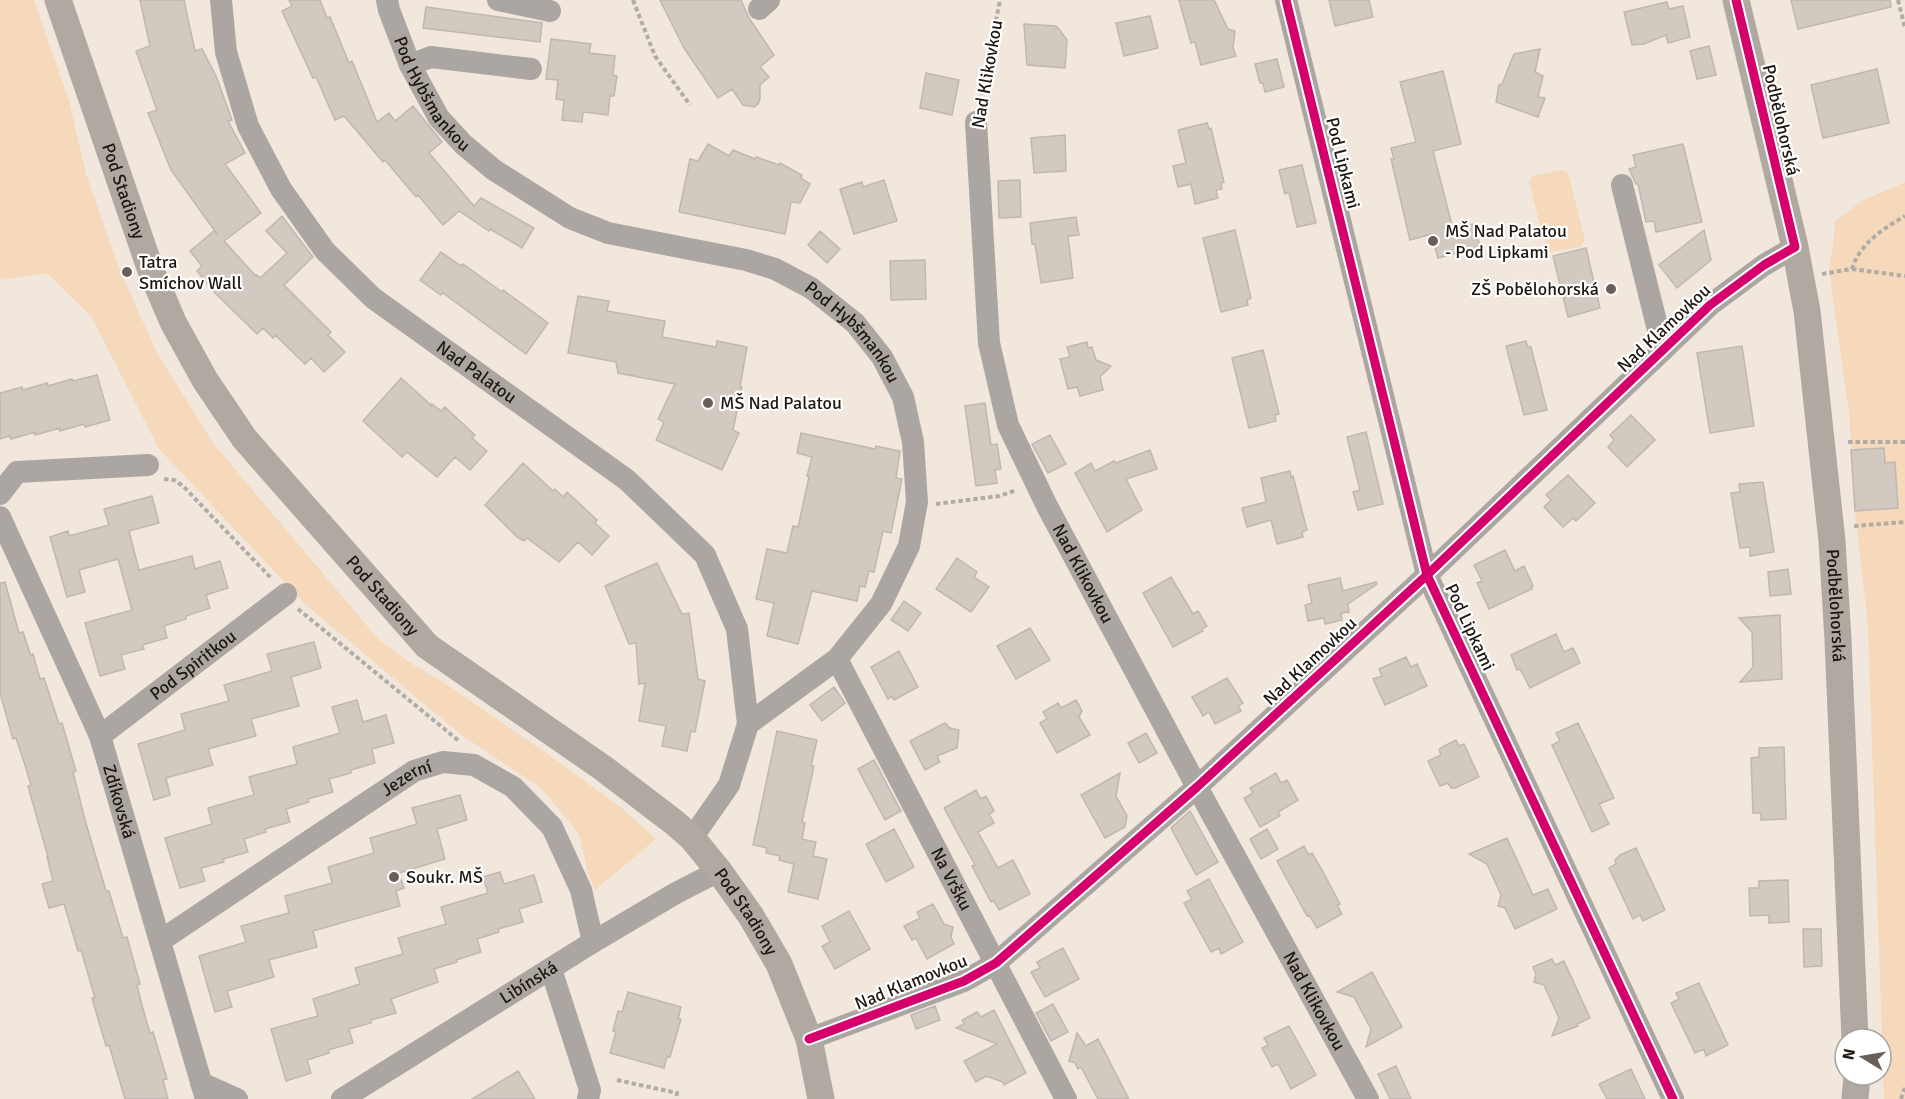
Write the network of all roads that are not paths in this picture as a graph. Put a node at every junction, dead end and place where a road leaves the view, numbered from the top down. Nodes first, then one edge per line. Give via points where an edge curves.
1 (58, 0) edge
2 (221, 0) edge
3 (387, 0) edge
4 (498, 0) edge
5 (1287, 0) edge
6 (1736, 0) edge
7 (549, 11) dead end
8 (410, 65) junction
9 (531, 69) dead end
10 (976, 122) road end
11 (1622, 185) dead end
12 (1795, 247) junction
13 (1663, 350) junction
14 (151, 472) road end
15 (0, 494) edge
16 (0, 516) edge
17 (1427, 575) junction
18 (286, 594) road end
19 (837, 658) junction
20 (747, 724) junction
21 (100, 736) junction
22 (1197, 787) junction
23 (692, 838) junction
24 (719, 871) junction
25 (160, 941) junction
26 (593, 942) junction
27 (996, 963) junction
28 (551, 969) junction
29 (1854, 1027) edge
30 (809, 1039) junction
31 (204, 1091) edge
32 (237, 1099) edge
33 (342, 1099) edge
34 (588, 1099) edge
35 (821, 1099) edge
36 (1066, 1099) edge
37 (1368, 1099) edge
38 (1673, 1099) edge

1 - 23 main road, Pod Stadiony via 143,248 173,322 244,438 427,646 603,768
2 - 20 street, Nad Palatou via 226,52 248,126 281,189 325,251 373,298 627,480 705,555 738,629
3 - 8 street, Pod Hybšmankou
4 - 7 street
5 - 17 street, Pod Lipkami
6 - 12 main road, Podbělohorská
8 - 9 street via 431,57
8 - 19 street, Pod Hybšmankou via 439,118 463,144 532,196 570,219 608,233 775,269 811,288 855,323 882,357 903,397 913,442 918,502 909,546 881,604
10 - 22 street, Nad Klikovkou via 989,343 1008,425
11 - 13 street
12 - 13 street, Nad Klamovkou via 1710,305
12 - 29 main road, Podbělohorská via 1832,541
13 - 17 street, Nad Klamovkou
14 - 15 street via 17,472
16 - 21 street, Zdíkovská
17 - 22 street, Nad Klamovkou
17 - 38 street, Pod Lipkami
18 - 21 street, Pod Spiritkou
19 - 20 street, Pod Hybšmankou
19 - 27 street, Na Vršku
20 - 23 street via 729,785
21 - 25 street, Zdíkovská
22 - 27 street, Nad Klamovkou
22 - 37 street, Nad Klikovkou
23 - 24 main road, Pod Stadiony
24 - 26 street, Libínská
24 - 30 main road, Pod Stadiony via 779,964
25 - 26 street, Jezerní via 414,771 443,762 474,765 513,787 552,827 581,890
25 - 31 street, Zdíkovská
26 - 28 street, Libínská
27 - 30 street, Nad Klamovkou via 964,981
27 - 36 street, Na Vršku
28 - 33 street, Libínská
28 - 34 street via 591,1090
30 - 35 main road, Pod Stadiony
31 - 32 street

